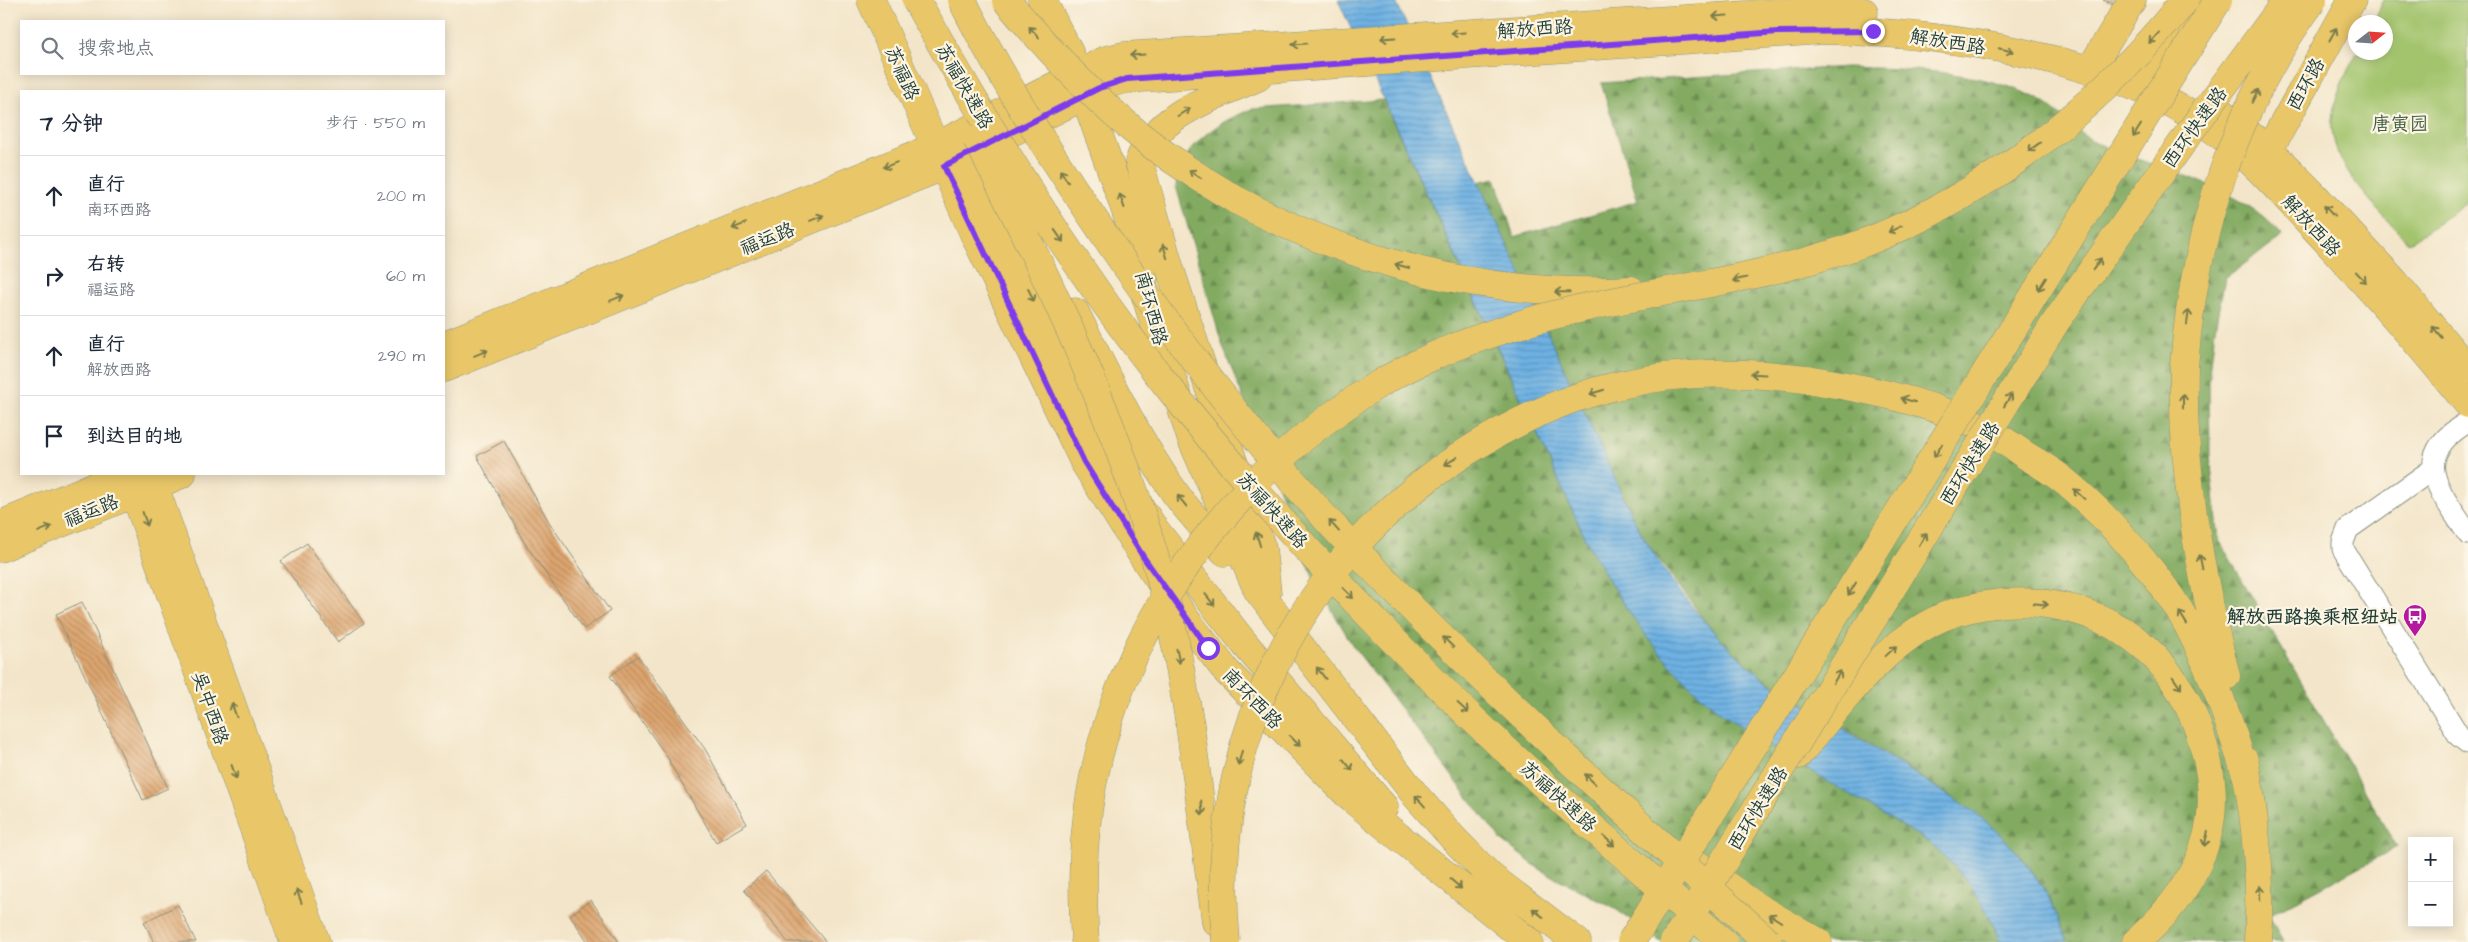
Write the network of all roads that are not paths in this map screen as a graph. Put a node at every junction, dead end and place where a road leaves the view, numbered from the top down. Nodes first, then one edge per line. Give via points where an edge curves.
1 (871, 0) edge
2 (905, 0) edge
3 (916, 0) edge
4 (962, 0) edge
5 (1006, 0) edge
6 (1042, 0) edge
7 (2132, 0) edge
8 (2185, 0) edge
9 (2204, 0) edge
10 (2218, 0) edge
11 (2287, 0) edge
12 (2313, 0) edge
13 (2352, 0) edge
14 (1757, 16) edge
15 (1348, 52) junction
16 (2093, 63) junction
17 (1278, 68) junction
18 (2148, 83) junction
19 (1081, 84) junction
20 (976, 140) junction
21 (940, 156) junction
22 (2262, 158) junction
23 (1698, 286) junction
24 (515, 328) junction
25 (445, 345) edge
26 (445, 367) edge
27 (2468, 370) edge
28 (2468, 404) edge
29 (2468, 422) edge
30 (2433, 469) junction
31 (175, 475) edge
32 (138, 480) edge
33 (0, 525) edge
34 (2468, 534) edge
35 (0, 548) edge
36 (1264, 598) junction
37 (2468, 743) edge
38 (2247, 776) junction
39 (1766, 792) junction
40 (1625, 813) junction
41 (1428, 860) junction
42 (294, 942) edge
43 (316, 942) edge
44 (1085, 942) edge
45 (1219, 942) edge
46 (1226, 942) edge
47 (1529, 942) edge
48 (1577, 942) edge
49 (1631, 942) edge
50 (1674, 942) edge
51 (1723, 942) edge
52 (1768, 942) edge
53 (1818, 942) edge
54 (2136, 942) edge
55 (2258, 942) edge

1 - 21 main road, 苏福路
2 -> 45 main road, bridge via 1068,322 1104,406 1138,502 1180,661 1202,800
3 -> 51 main road, 苏福快速路, bridge via 1030,195 1179,401 1245,479 1338,583 1436,683
40 -> 4 main road, 苏福快速路, bridge via 1362,557 1270,455 1207,378 1063,176 986,48
23 -> 5 main road, bridge via 1560,292 1499,286 1417,270 1358,253 1275,220 1204,180 1133,130 1064,66
6 - 19 main road via 1059,30
7 - 16 main road
8 -> 23 main road, bridge via 2120,74 2082,110 2022,156 1962,194 1887,233 1848,248 1768,273
9 - 18 main road
10 -> 49 main road, 西环快速路, bridge
39 -> 11 main road, 西环快速路, bridge via 2056,323
38 -> 12 main road, bridge via 2212,621 2187,476 2183,413 2187,328 2202,240 2224,166 2256,93
22 -> 13 main road, 西环路
14 - 15 main road, 解放西路
14 - 16 main road, 解放西路 via 1824,11 1918,16 2058,42
15 - 17 main road, 解放西路
15 -> 19 main road, 解放西路 via 1124,56 1106,60
16 - 18 main road, 解放西路
17 - 19 main road, 解放西路
36 -> 17 main road via 1262,550 1170,269 1139,162 1143,150 1174,118 1217,94
18 - 22 main road, 解放西路 via 2208,126
19 - 20 main road, 福运路
36 -> 19 main road, 南环西路 via 1235,542 1191,438 1145,294 1138,247
20 - 21 main road, 福运路
36 -> 20 main road via 1177,495 1130,422
20 -> 41 main road via 1086,418 1128,492 1244,643
21 - 24 main road, 福运路
21 -> 41 main road, 南环西路 via 1084,462 1144,558 1227,672 1352,798
27 -> 22 main road, 解放西路 via 2394,281 2312,192
22 -> 28 main road, 解放西路
23 - 44 main road, bridge via 1552,316 1431,357 1377,385 1308,433 1241,496 1179,575 1158,609 1136,652 1110,719 1085,836
24 - 25 main road, 福运路
26 -> 24 main road, 福运路
29 - 30 lane via 2445,440 2434,455
30 - 34 lane via 2436,485
30 - 37 lane via 2348,529 2343,542 2346,555 2460,736
31 - 32 main road, 福运路
32 - 33 main road, 福运路
35 -> 32 main road, 福运路
32 -> 42 main road, 吴中西路
43 -> 32 main road, 吴中西路
48 -> 36 main road, 南环西路 via 1490,876 1452,838
38 -> 46 main road, bridge via 2223,704 2192,634 2168,595 2142,562 2108,521 2068,484 1972,422 1900,397 1857,387 1758,373 1669,376 1624,384 1551,407 1484,441 1410,492 1378,521 1328,577 1282,650 1262,690 1239,761 1230,803 1226,846
55 -> 38 main road via 2260,875
39 - 50 main road, 西环快速路, bridge
39 -> 54 main road, bridge via 1877,664 1896,646 1934,621 1971,609 2012,602 2050,604 2102,620 2150,650 2181,688 2202,738 2211,786 2208,835 2195,868 2166,912
40 - 52 main road, 苏福快速路, bridge
53 -> 40 main road, bridge via 1757,907
41 -> 47 main road, 南环西路

